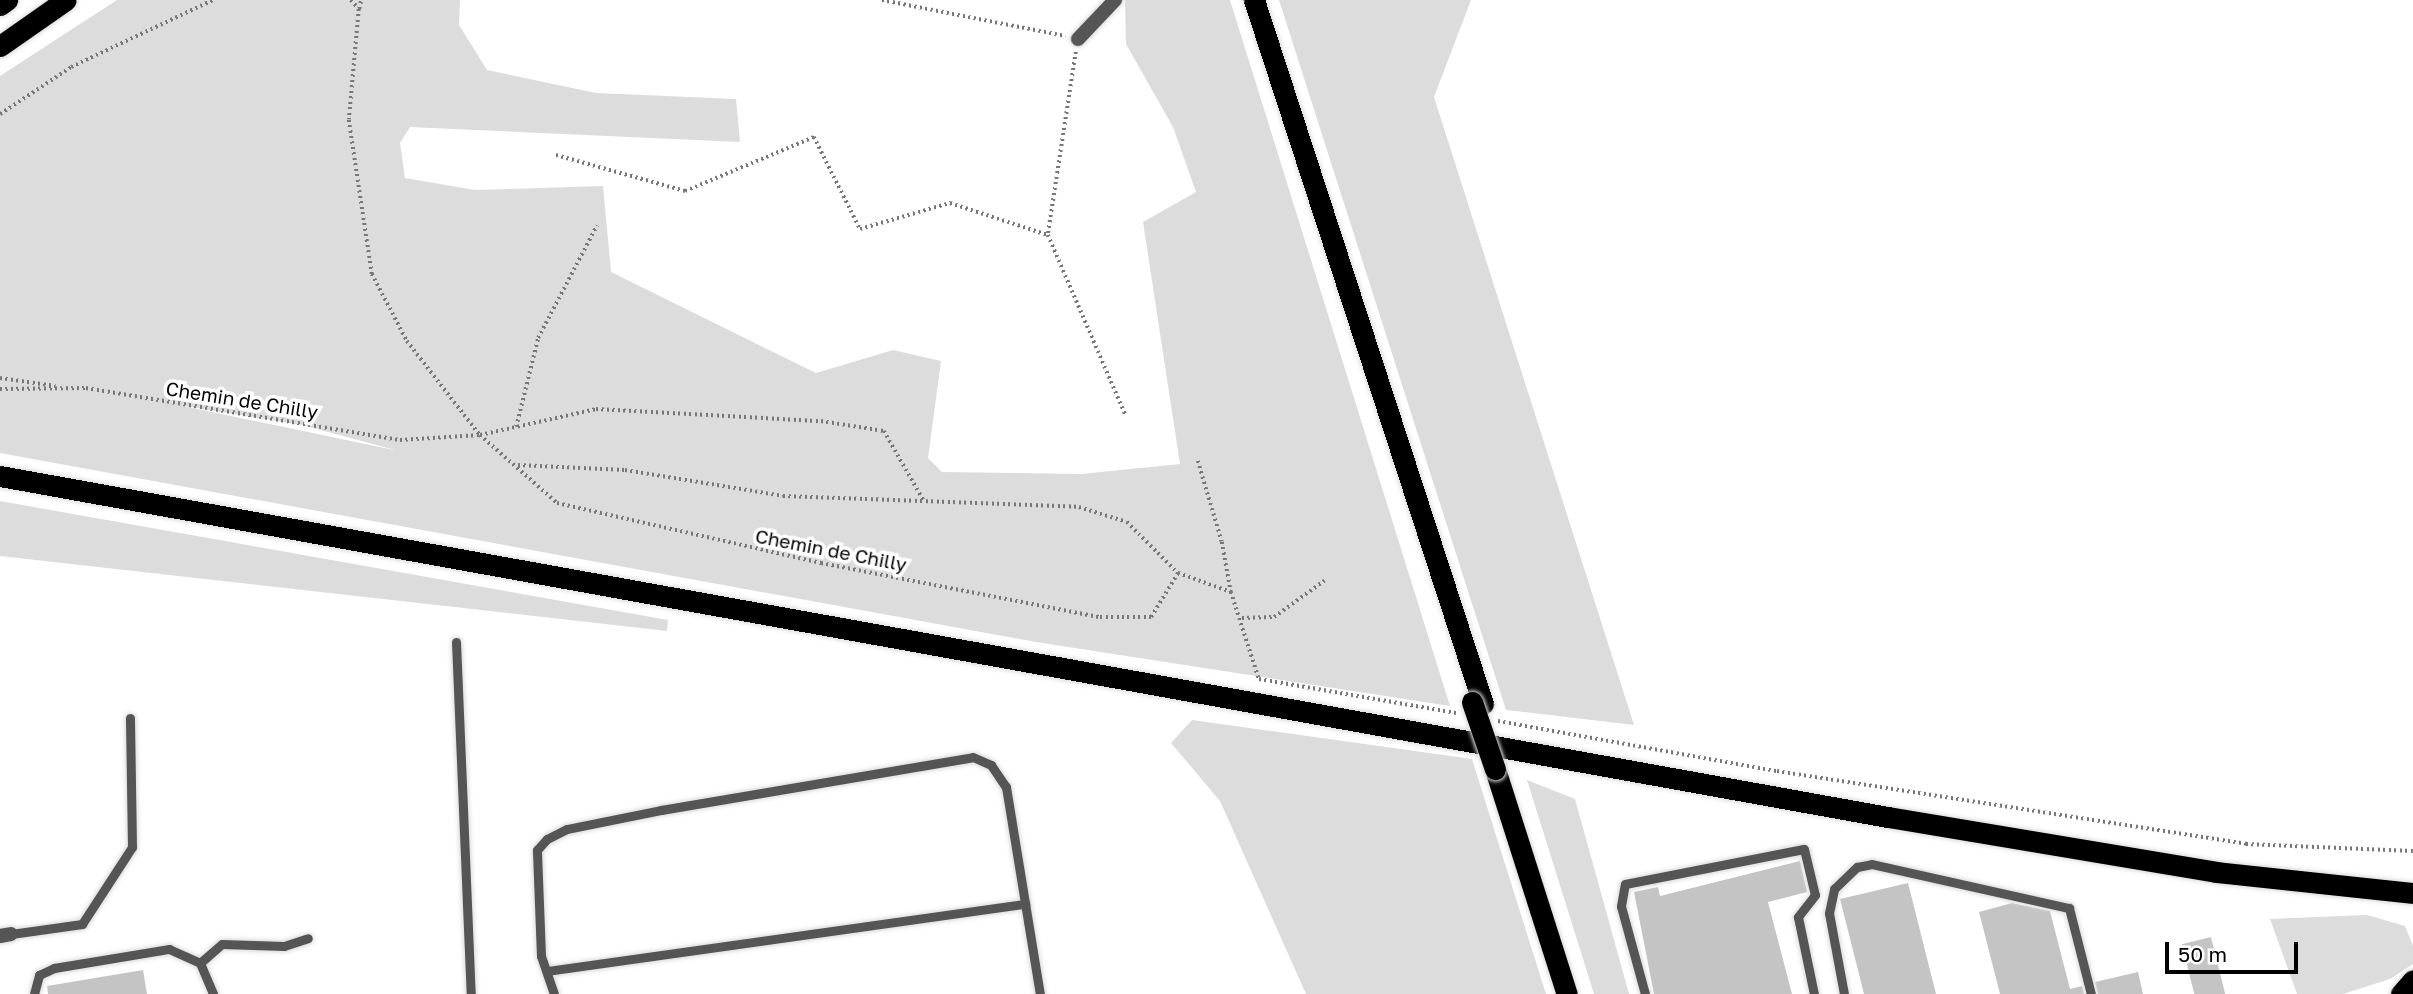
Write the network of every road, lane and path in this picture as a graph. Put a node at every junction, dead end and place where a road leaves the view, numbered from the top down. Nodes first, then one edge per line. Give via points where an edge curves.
1 (7, 0) edge
2 (66, 0) edge
3 (213, 0) edge
4 (351, 0) edge
5 (361, 0) edge
6 (882, 0) edge
7 (1115, 0) edge
8 (1247, 0) edge
9 (1254, 0) edge
10 (0, 5) edge
11 (359, 9) junction
12 (1078, 39) junction
13 (0, 46) edge
14 (0, 114) edge
15 (556, 155) dead end
16 (597, 225) dead end
17 (1048, 235) junction
18 (0, 378) edge
19 (67, 388) junction
20 (0, 389) edge
21 (1126, 416) dead end
22 (516, 427) junction
23 (480, 435) junction
24 (1198, 461) dead end
25 (519, 465) junction
26 (0, 476) edge
27 (924, 501) junction
28 (1178, 573) junction
29 (1324, 580) dead end
30 (1231, 592) junction
31 (1242, 618) junction
32 (456, 642) dead end
33 (1477, 710) junction
34 (130, 718) dead end
35 (1499, 770) junction
36 (2413, 851) edge
37 (2368, 890) junction
38 (2413, 894) edge
39 (1026, 904) junction
40 (2413, 906) edge
41 (5, 935) edge
42 (308, 939) dead end
43 (200, 963) junction
44 (547, 971) junction
45 (2413, 980) edge
46 (34, 994) edge
47 (213, 994) edge
48 (471, 994) edge
49 (554, 994) edge
50 (1040, 994) edge
51 (1567, 994) edge
52 (1576, 994) edge
53 (1645, 994) edge
54 (1814, 994) edge
55 (1844, 994) edge
56 (2091, 994) edge
57 (2401, 994) edge

1 - 10 highway
2 - 13 highway
3 - 14 path via 71,67
4 - 11 path
5 - 11 path
6 - 12 path
7 - 12 street
8 - 33 highway
9 - 33 highway
11 - 23 path via 349,120 372,274 407,341
12 - 17 path
15 - 17 path via 685,191 814,137 860,229 950,203
16 - 22 path via 538,338
17 - 21 path
18 - 19 path
19 - 20 path, Chemin de Chilly
19 - 23 path, Chemin de Chilly via 400,440
22 - 23 path, Chemin de Chilly
22 - 27 path, Chemin de Chilly via 596,409 821,421 884,431
23 - 25 path, Chemin de Chilly
24 - 30 path
25 - 27 path via 625,470 783,496
25 - 28 path, Chemin de Chilly via 557,503 782,555 1100,617 1151,617
26 - 37 highway via 1902,820 2217,872
27 - 28 path via 1079,507 1127,522
28 - 30 path
29 - 31 path via 1274,617
30 - 31 path
31 - 33 path via 1259,679
32 - 48 lane
33 - 35 highway, bridge
33 - 36 path via 1791,773 2232,842
34 - 41 lane via 132,847 82,924
35 - 51 highway
35 - 52 highway
37 - 38 highway
37 - 40 highway via 2385,903
39 - 44 lane
39 - 44 lane via 1006,787 991,765 973,757 567,829 537,850 541,957
39 - 50 lane
42 - 43 lane via 284,946 222,944
43 - 46 lane via 169,949 54,968 39,975
43 - 47 lane
44 - 49 lane
45 - 57 highway
53 - 54 lane via 1621,906 1625,884 1804,849 1815,895 1798,917
55 - 56 lane via 1829,912 1834,889 1857,867 1872,864 2069,908

